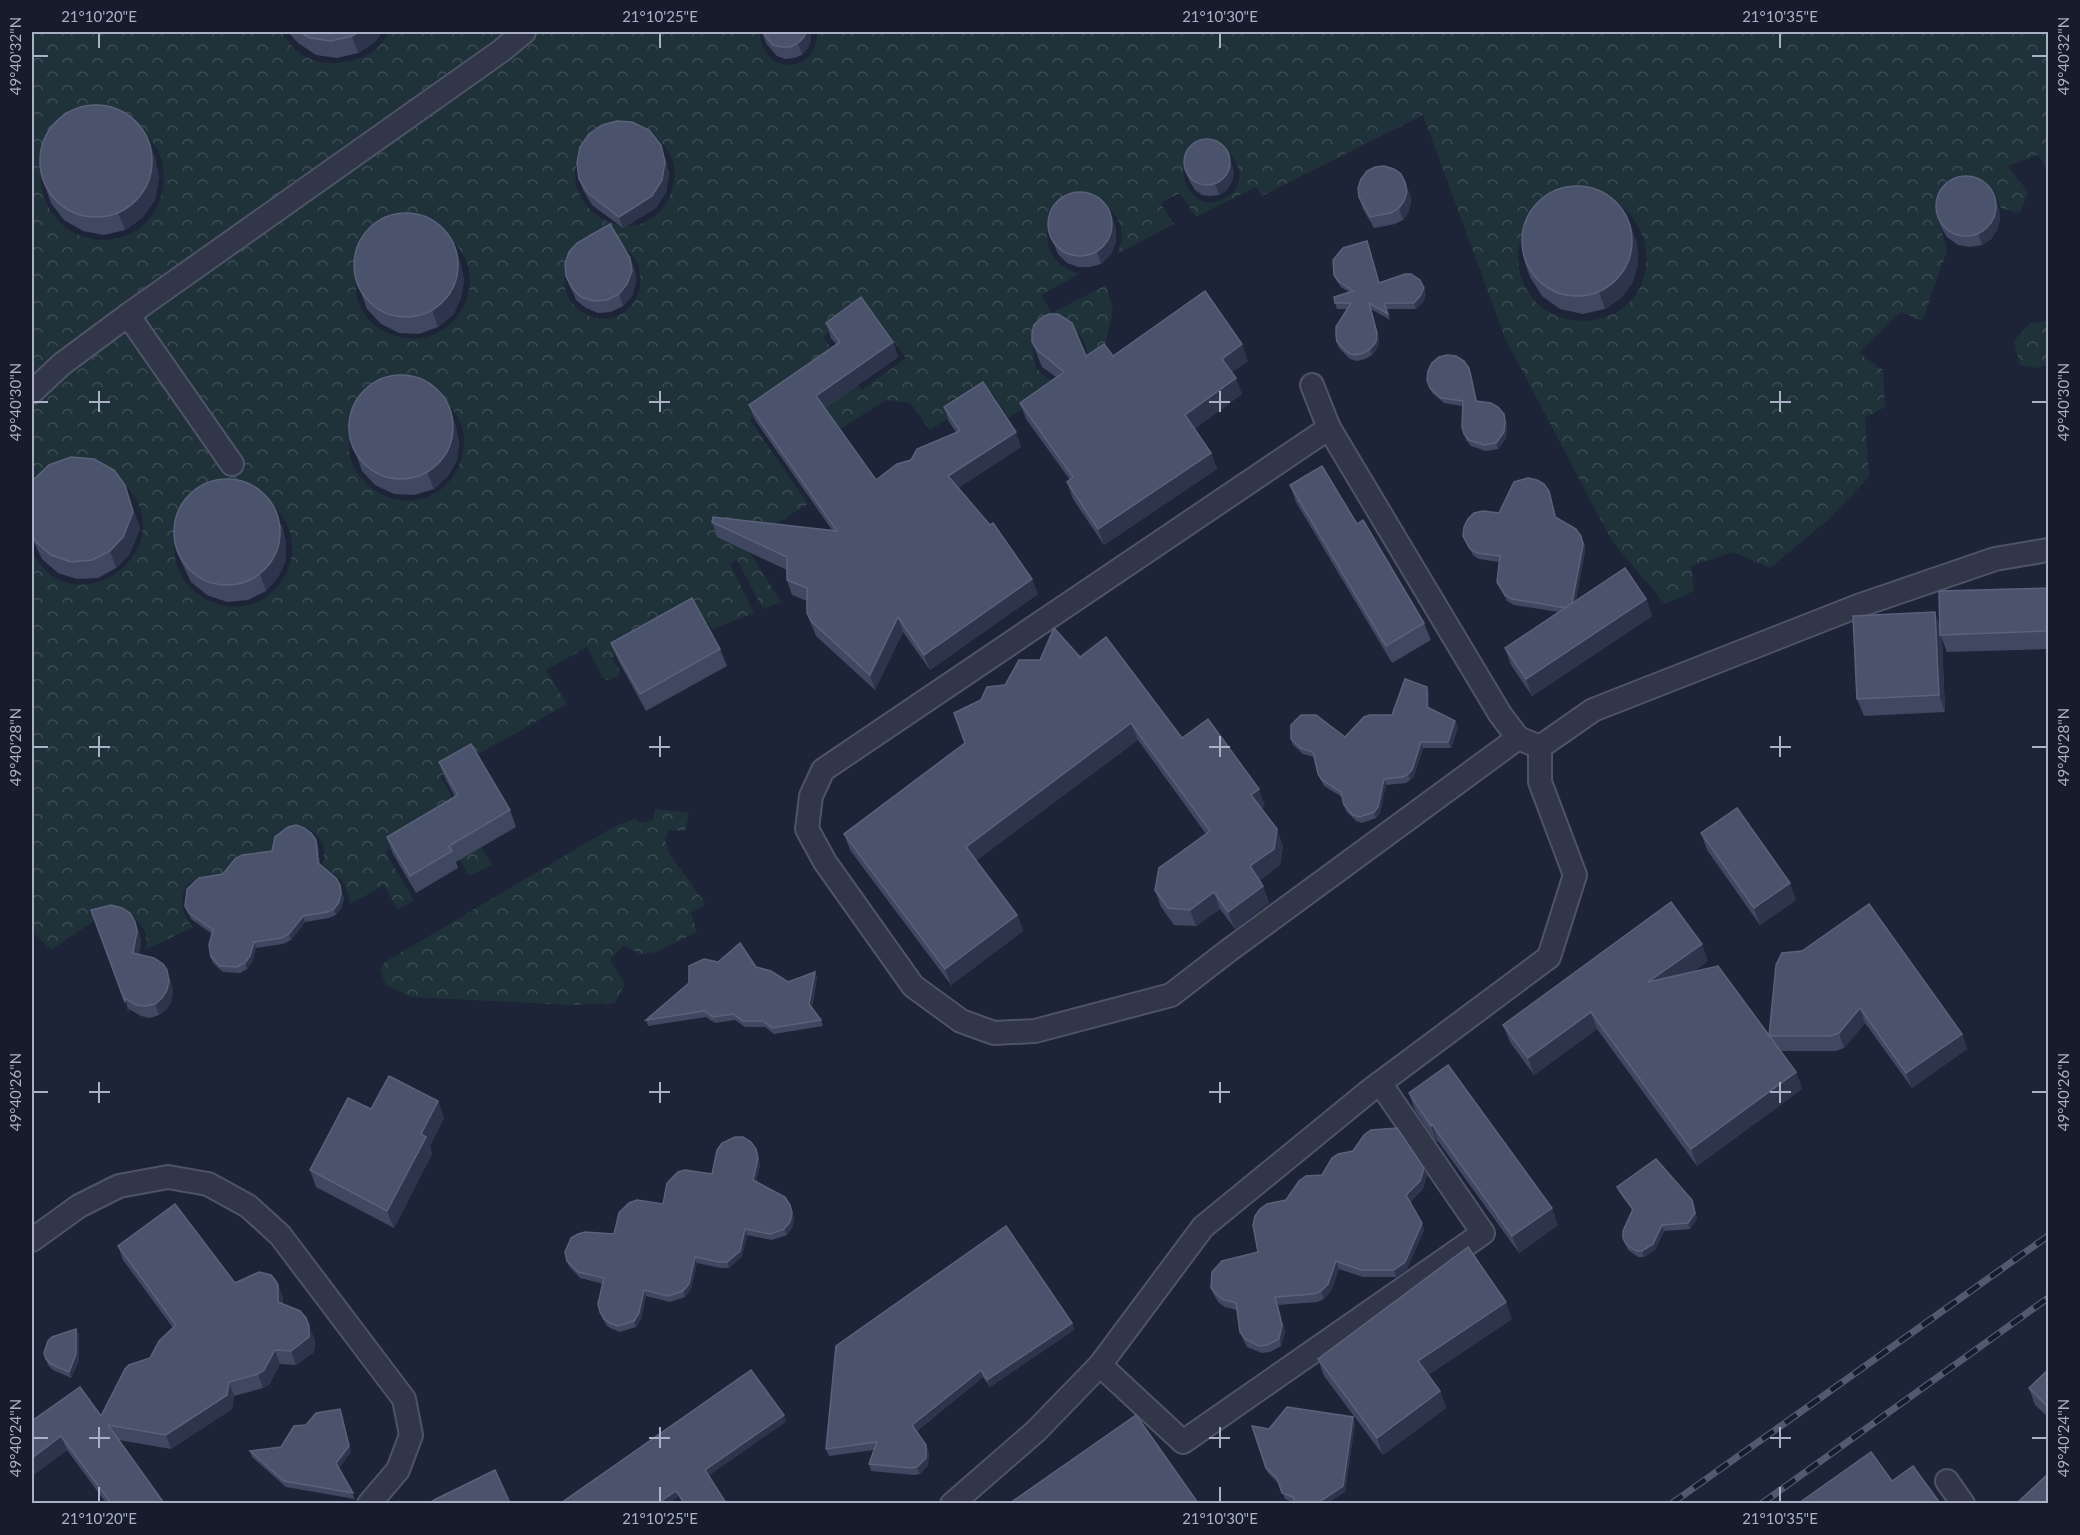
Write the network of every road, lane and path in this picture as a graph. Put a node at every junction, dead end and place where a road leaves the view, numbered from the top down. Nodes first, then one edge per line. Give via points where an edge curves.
1 (524, 32) edge
2 (128, 315) junction
3 (1312, 385) dead end
4 (32, 392) edge
5 (1329, 428) junction
6 (232, 464) dead end
7 (2049, 550) edge
8 (1518, 738) junction
9 (1540, 747) junction
10 (1380, 1083) junction
11 (32, 1240) edge
12 (1100, 1365) junction
13 (1947, 1481) dead end
14 (369, 1503) edge
15 (952, 1503) edge
16 (1963, 1503) edge

1 - 2 lane
2 - 4 lane via 62,364
2 - 6 lane
3 - 5 lane
5 - 8 lane
5 - 8 lane via 823,770 811,796 807,829 825,862 913,986 961,1021 994,1033 1035,1031 1171,995
7 - 9 lane via 1995,560 1858,606 1593,710
8 - 9 lane
9 - 10 lane via 1540,782 1575,875 1549,957
10 - 12 lane via 1203,1227
10 - 12 lane via 1483,1233 1183,1442
11 - 14 lane via 79,1206 119,1186 168,1177 208,1184 248,1206 280,1235 404,1399 411,1435 399,1470
12 - 15 lane via 1036,1431
13 - 16 lane

